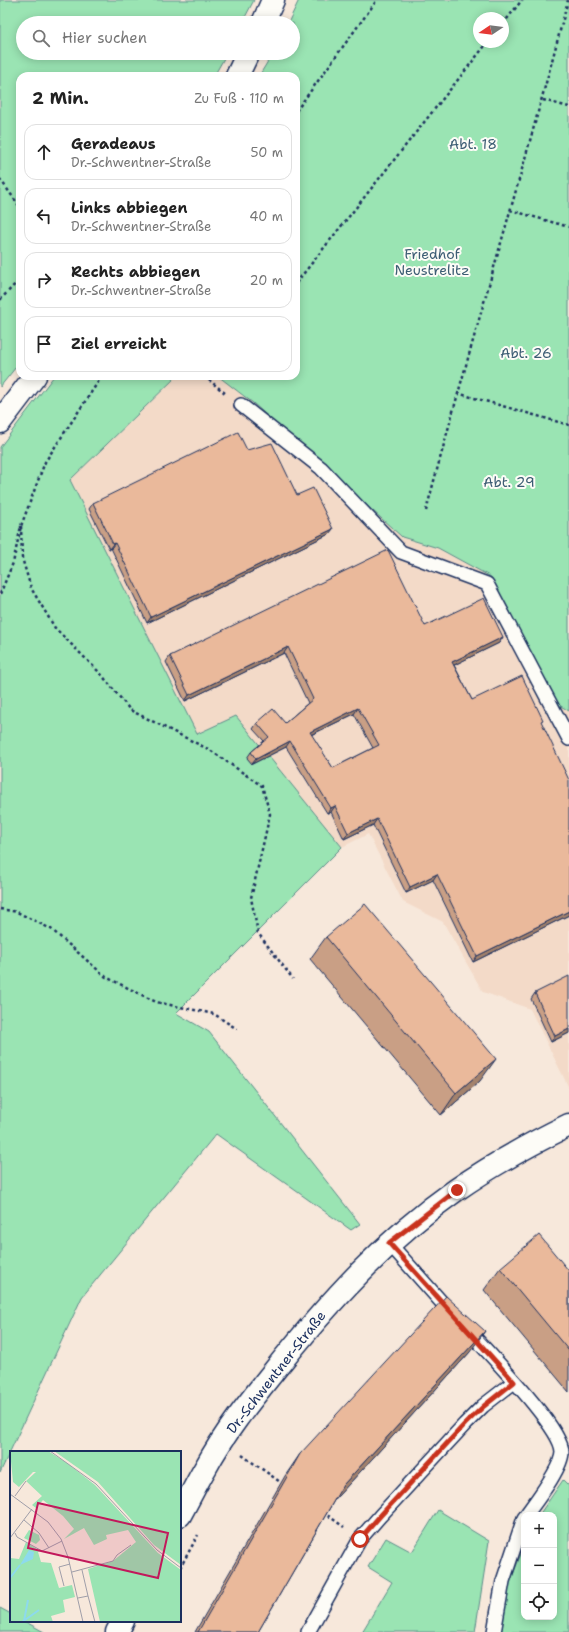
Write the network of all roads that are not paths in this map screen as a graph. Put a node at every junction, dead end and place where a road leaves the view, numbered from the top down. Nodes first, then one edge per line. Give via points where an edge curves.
1 (274, 0) edge
2 (266, 16) edge
3 (245, 60) edge
4 (239, 72) edge
5 (32, 380) edge
6 (241, 405) road end
7 (0, 422) edge
8 (569, 739) edge
9 (569, 1124) edge
10 (389, 1243) junction
11 (514, 1382) junction
12 (528, 1512) edge
13 (181, 1513) edge
14 (521, 1527) edge
15 (123, 1622) edge
16 (118, 1632) edge
17 (308, 1632) edge
18 (494, 1632) edge

1 - 2 street
3 - 4 street
5 - 7 street
6 - 8 lane via 321,468 401,552 487,584
9 - 10 street, Dr.-Schwentner-Straße via 502,1161 457,1190
10 - 11 lane
10 - 13 street, Dr.-Schwentner-Straße via 296,1343 247,1405 206,1466
11 - 12 lane via 559,1438 562,1452 560,1464
11 - 17 lane via 465,1424 360,1539
14 - 18 lane via 503,1581
15 - 16 street

